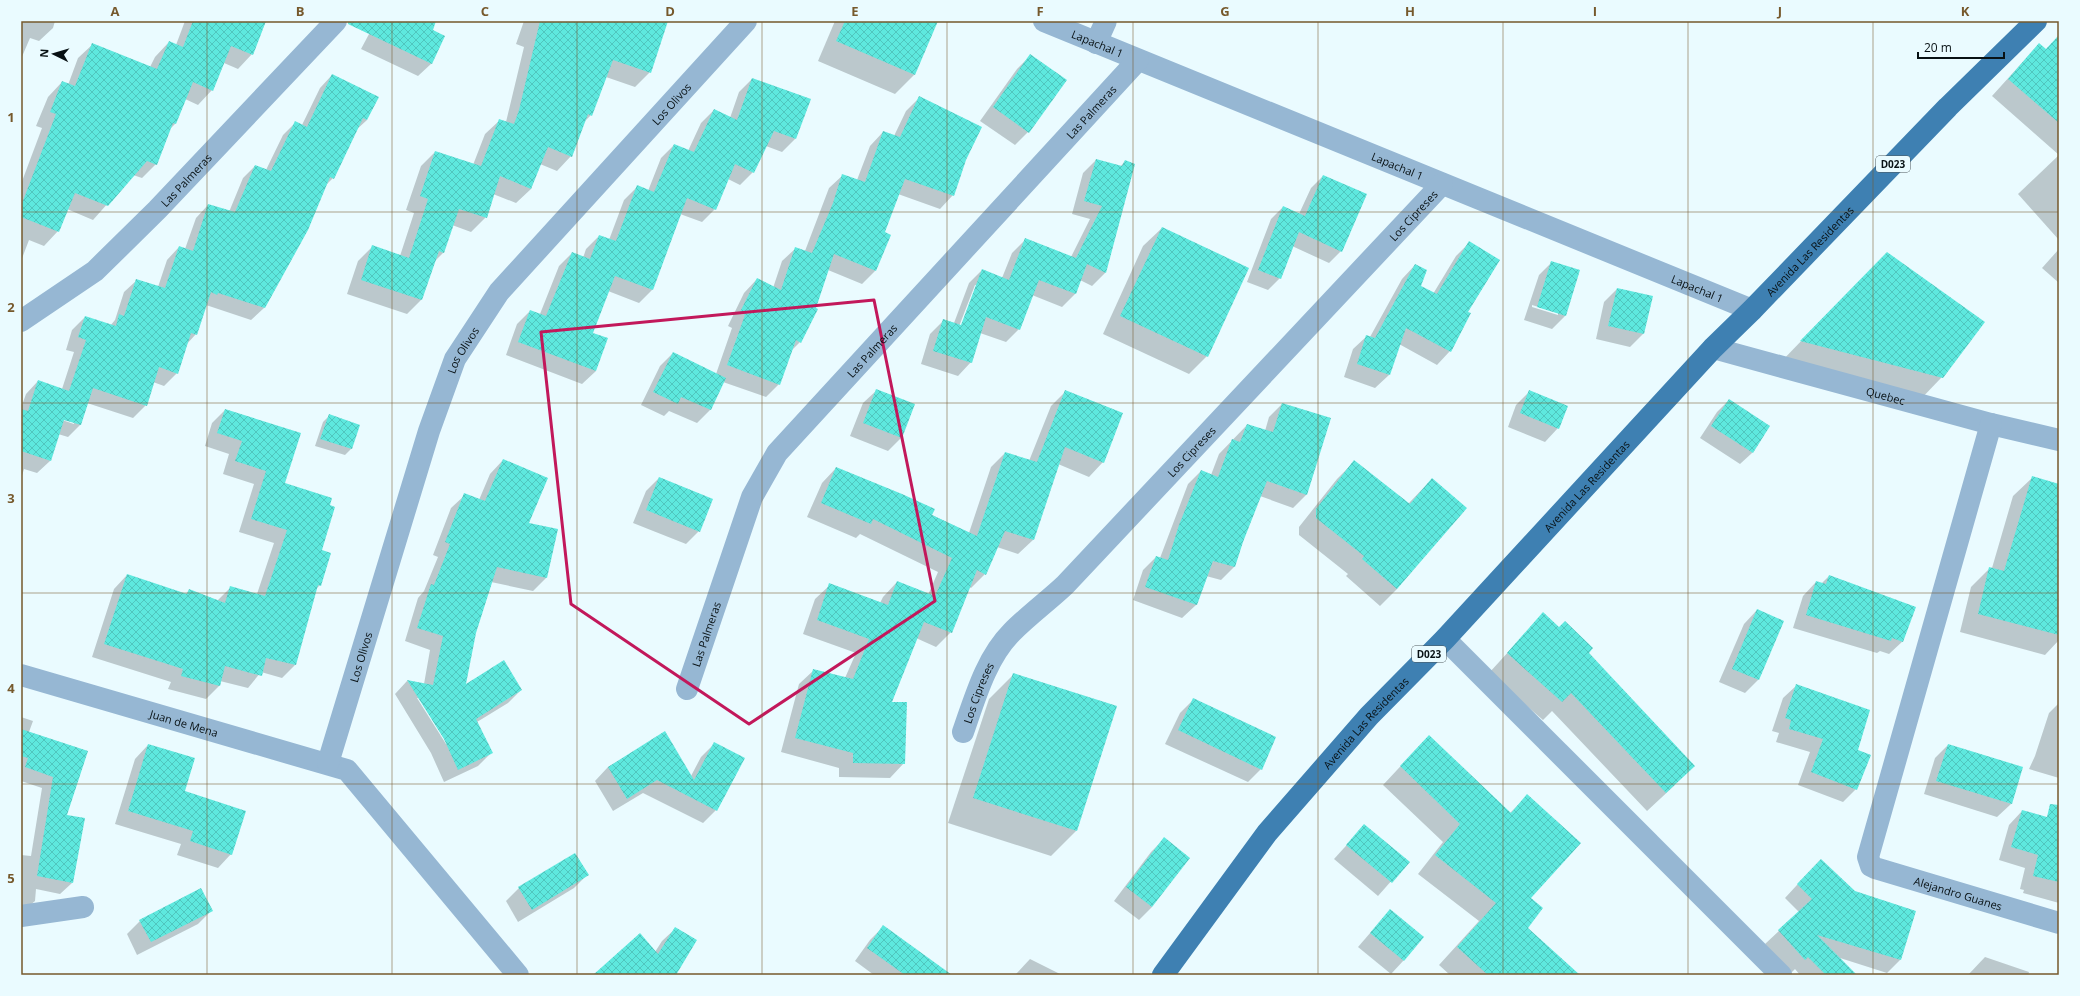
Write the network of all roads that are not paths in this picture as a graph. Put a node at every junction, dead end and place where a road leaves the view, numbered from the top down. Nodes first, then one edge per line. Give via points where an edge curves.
1 (336, 21) edge
2 (746, 21) edge
3 (1044, 21) edge
4 (1106, 21) edge
5 (2036, 21) edge
6 (1096, 42) junction
7 (1138, 60) junction
8 (1442, 184) junction
9 (1752, 310) junction
10 (21, 322) edge
11 (1713, 348) junction
12 (1991, 424) junction
13 (2059, 440) edge
14 (1445, 638) junction
15 (21, 675) edge
16 (687, 689) dead end
17 (962, 732) dead end
18 (338, 766) junction
19 (83, 906) dead end
20 (21, 916) edge
21 (2059, 923) edge
22 (1773, 972) edge
23 (518, 975) edge
24 (1163, 975) edge

1 - 10 street, Las Palmeras via 157,210 95,271
2 - 18 street, Los Olivos via 499,292 455,359 429,431
3 - 6 street, Lapachal 1
4 - 6 street
5 - 9 main road, Avenida Las Residentas / D023
6 - 7 street, Lapachal 1
7 - 8 street, Lapachal 1
7 - 16 street, Las Palmeras via 777,453 752,497
8 - 9 street, Lapachal 1
8 - 17 street, Los Cipreses via 1065,585 1012,632 994,656
9 - 11 main road, Avenida Las Residentas / D023
11 - 12 street, Quebec
11 - 14 main road, Avenida Las Residentas / D023
12 - 13 street, Quebec
12 - 21 street, Alejandro Guanes via 1868,853 1869,861 1875,868
14 - 22 street
14 - 24 main road, Avenida Las Residentas / D023 via 1369,716 1266,833
15 - 18 street, Juan de Mena
18 - 23 street
19 - 20 street

